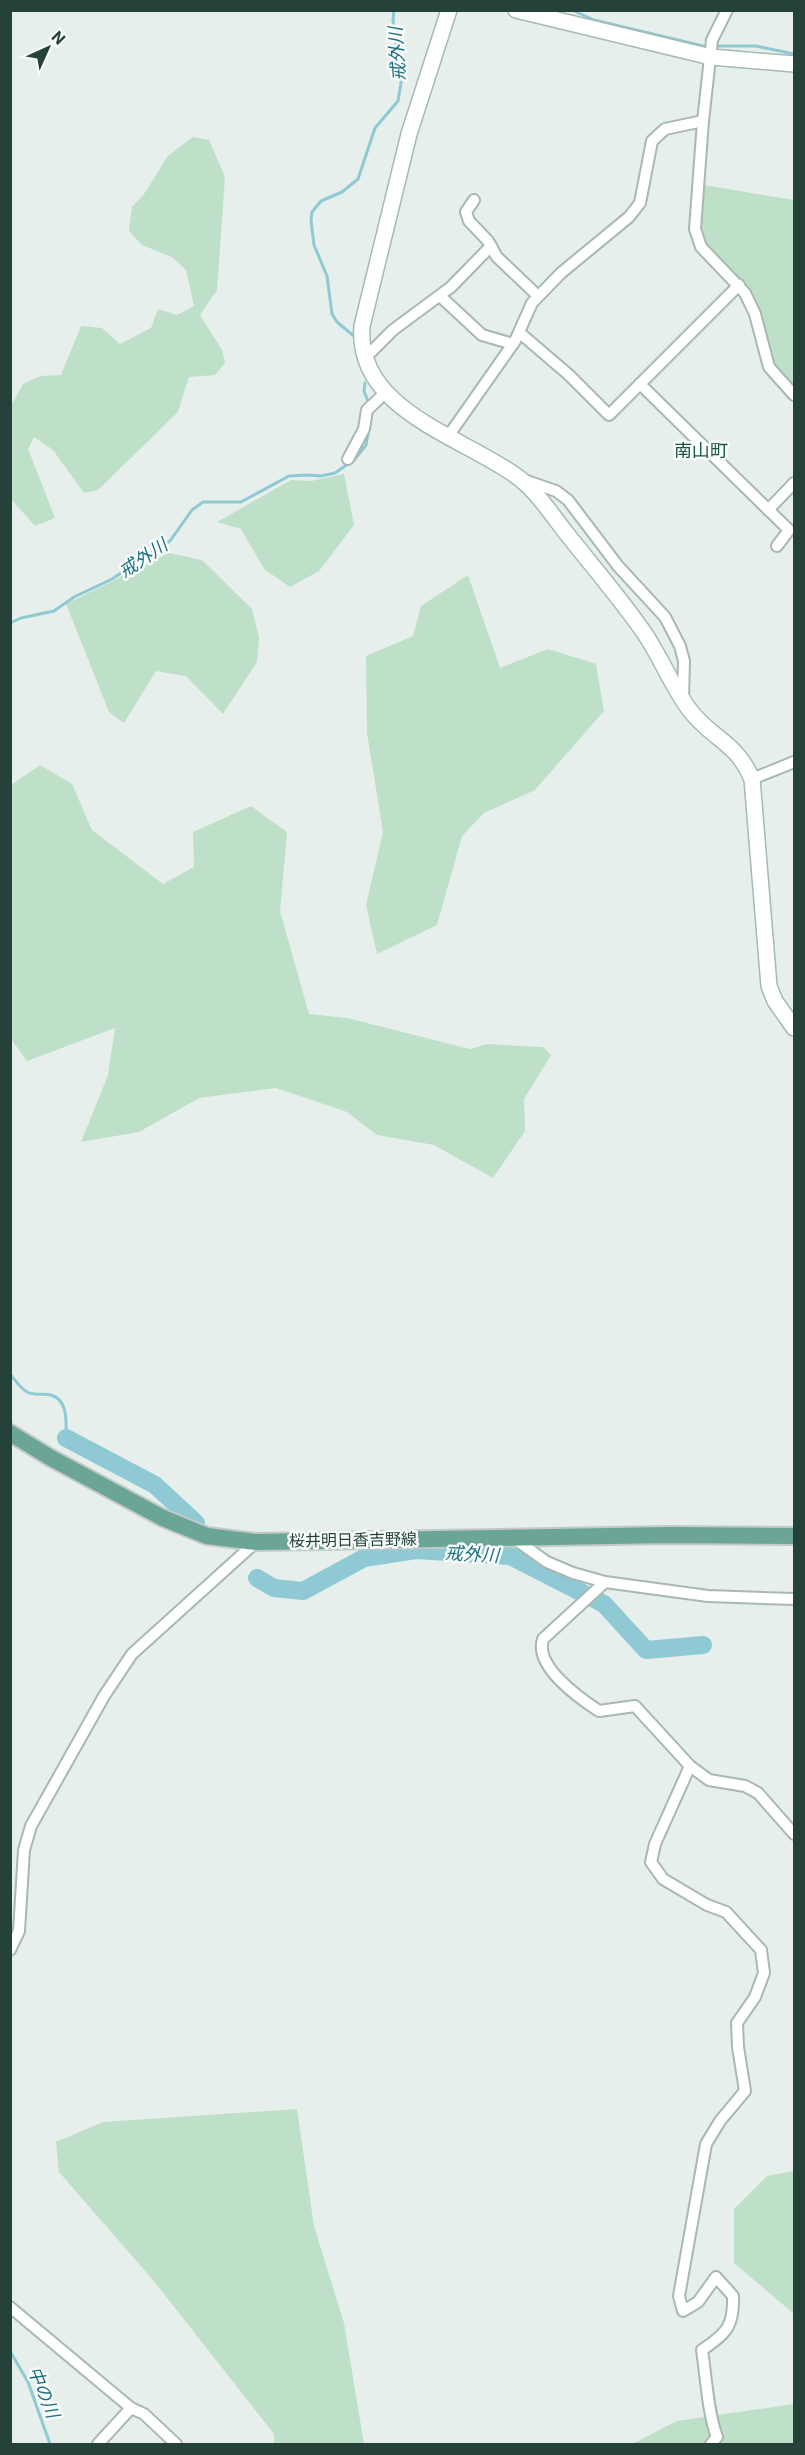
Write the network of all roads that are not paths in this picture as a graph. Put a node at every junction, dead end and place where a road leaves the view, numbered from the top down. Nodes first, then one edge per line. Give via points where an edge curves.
1 (449, 10) edge
2 (516, 10) edge
3 (728, 10) edge
4 (711, 57) junction
5 (795, 64) edge
6 (703, 121) junction
7 (474, 200) dead end
8 (491, 246) junction
9 (739, 285) junction
10 (440, 296) junction
11 (538, 296) junction
12 (520, 333) junction
13 (513, 344) junction
14 (366, 357) junction
15 (640, 384) junction
16 (385, 393) junction
17 (795, 395) edge
18 (449, 435) junction
19 (348, 459) dead end
20 (521, 479) junction
21 (795, 483) edge
22 (768, 510) junction
23 (777, 546) dead end
24 (683, 700) junction
25 (795, 762) edge
26 (752, 779) junction
27 (795, 1028) edge
28 (10, 1432) edge
29 (795, 1536) edge
30 (511, 1537) junction
31 (256, 1542) junction
32 (605, 1582) junction
33 (795, 1599) edge
34 (690, 1766) junction
35 (795, 1834) edge
36 (10, 1950) edge
37 (10, 2307) edge
38 (131, 2408) junction
39 (98, 2445) edge
40 (176, 2445) edge
41 (711, 2445) edge

1 - 14 street via 410,134 362,326
2 - 4 street
3 - 4 street via 712,40
4 - 5 street
4 - 6 street
6 - 9 street via 694,229 701,247
6 - 11 street via 658,133 649,149 644,194 636,210
7 - 8 street via 467,217
8 - 10 street
8 - 11 street via 497,257
9 - 15 street
9 - 17 street via 755,314 769,367
10 - 13 street via 482,335
10 - 14 street via 393,330
11 - 12 street
12 - 13 street
12 - 15 street via 609,415
13 - 18 street
14 - 16 street via 371,374
15 - 22 street
16 - 18 street
16 - 19 street via 370,407 364,429
18 - 20 street
20 - 24 street via 640,627
20 - 24 street via 556,491 568,500 618,566 660,611 673,631 684,661
21 - 22 street
22 - 23 street via 789,530
24 - 26 street via 702,725 732,747
25 - 26 street
26 - 27 street via 767,974 775,1001
28 - 31 main road, 桜井明日香吉野線 via 163,1518 207,1536
29 - 30 main road, 桜井明日香吉野線
30 - 31 main road, 桜井明日香吉野線
30 - 32 street via 547,1562
31 - 36 street via 132,1654 104,1696 31,1826 24,1850 19,1931
32 - 33 street via 708,1596
32 - 34 street via 543,1639 543,1659 574,1692 599,1711 635,1706
34 - 35 street via 709,1780 745,1786 758,1793
34 - 41 street via 655,1844 651,1862 663,1879 726,1912 760,1950 764,1973 755,1997 737,2023 745,2091 706,2144 679,2296 683,2311 698,2302 716,2277 733,2296 734,2315 723,2336 702,2350 710,2420 717,2437
37 - 38 street
38 - 39 street
38 - 40 street via 144,2414

